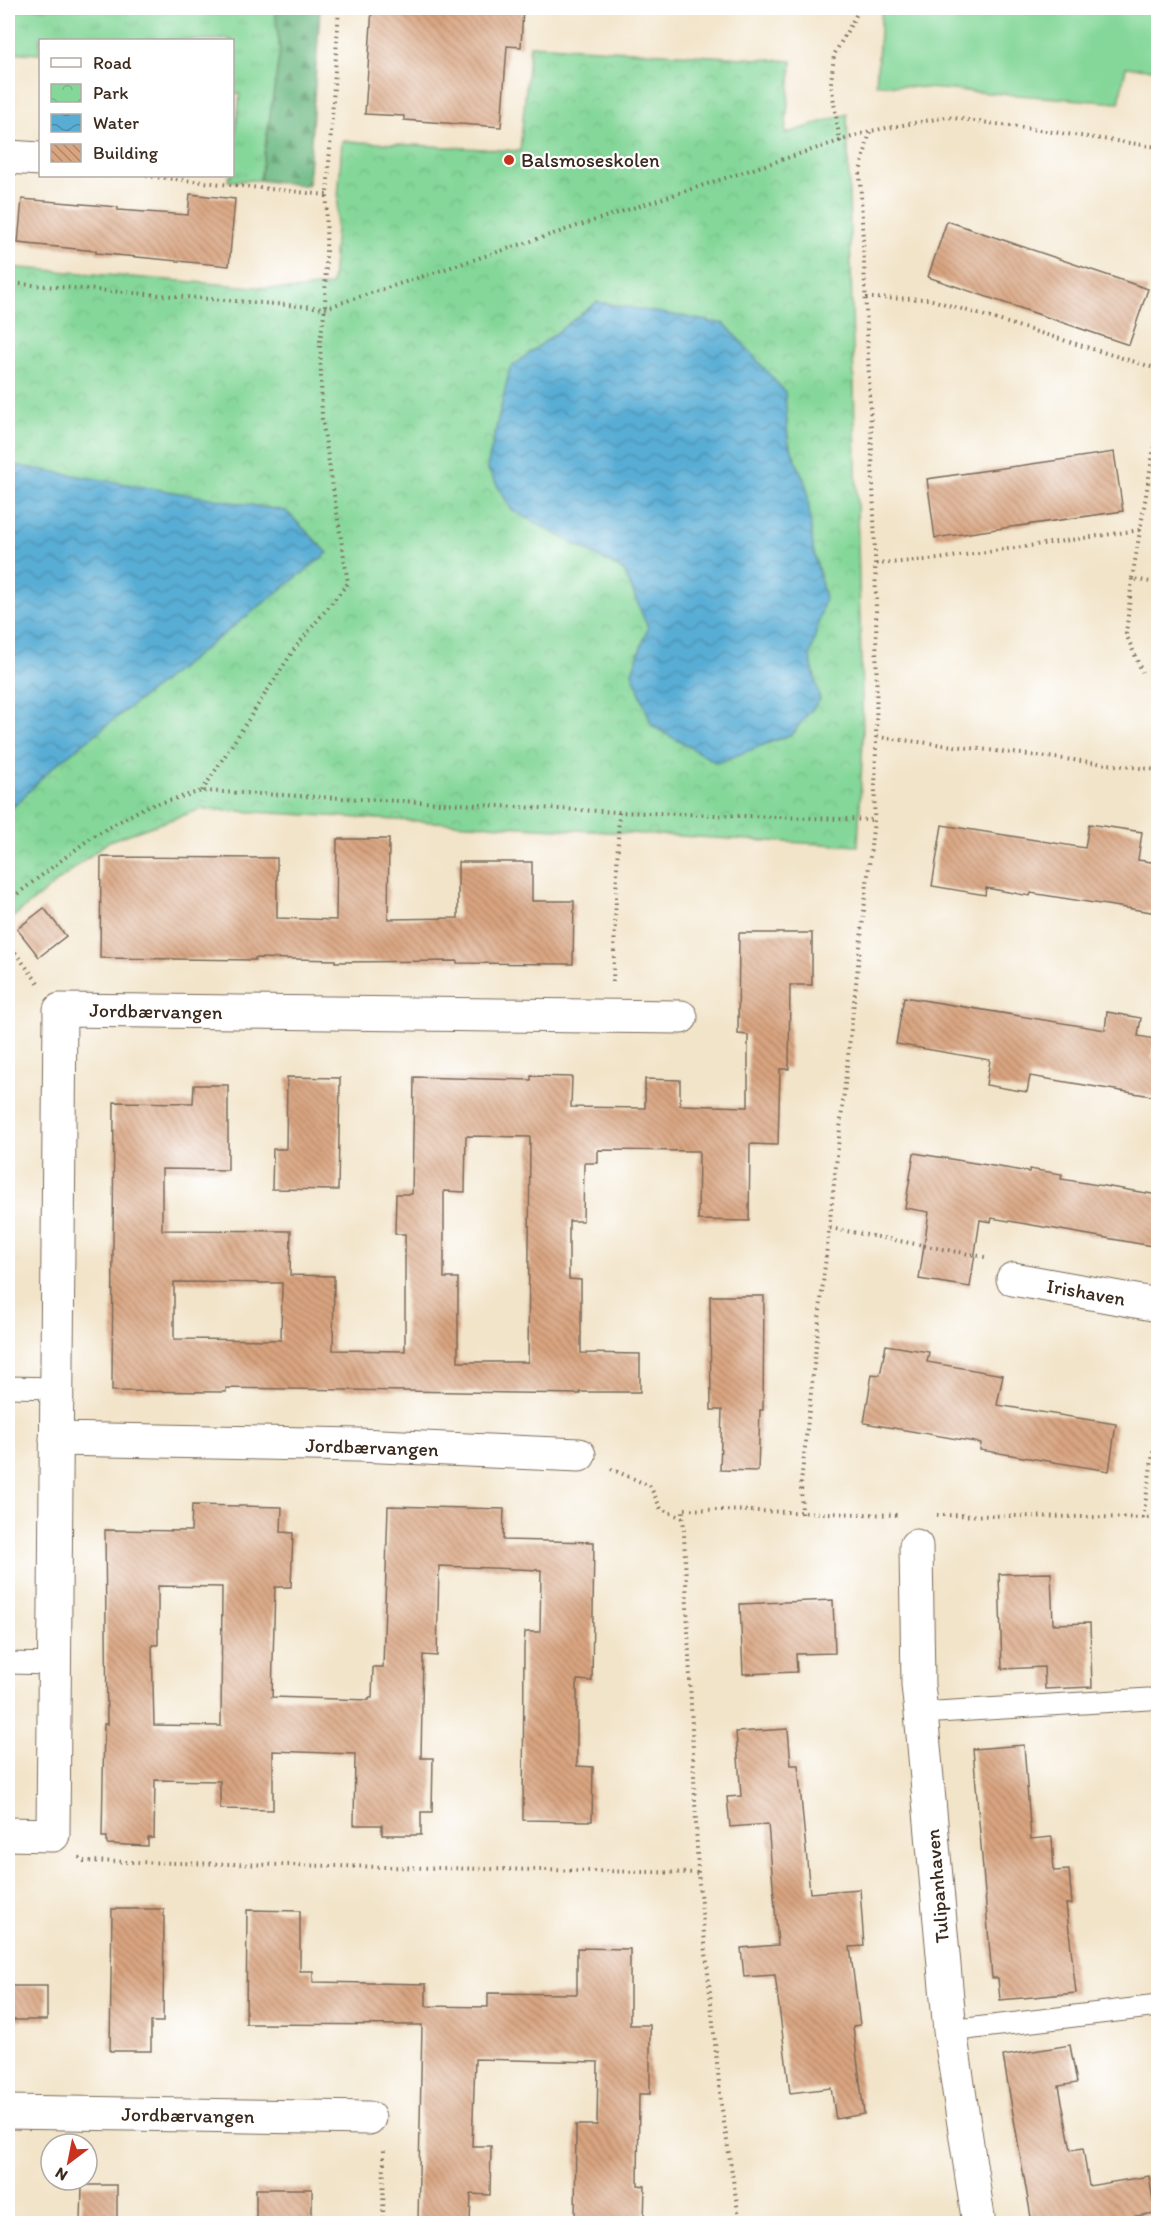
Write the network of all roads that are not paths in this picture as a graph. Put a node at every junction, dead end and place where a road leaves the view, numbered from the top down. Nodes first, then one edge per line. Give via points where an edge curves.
1 (8, 157) edge
2 (39, 159) edge
3 (681, 1017) dead end
4 (1013, 1279) road end
5 (1158, 1305) edge
6 (8, 1388) edge
7 (57, 1388) junction
8 (56, 1439) junction
9 (579, 1455) road end
10 (916, 1546) dead end
11 (8, 1663) edge
12 (54, 1664) junction
13 (1149, 1699) dead end
14 (921, 1713) junction
15 (8, 1834) edge
16 (1158, 2006) edge
17 (950, 2031) junction
18 (8, 2112) edge
19 (369, 2118) road end
20 (979, 2223) edge

1 - 2 street
3 - 7 street, Jordbærvangen via 60,1010
4 - 5 street, Irishaven
6 - 7 lane
7 - 8 street, Jordbærvangen
8 - 9 street, Jordbærvangen
8 - 12 street, Jordbærvangen
10 - 14 street, Tulipanhaven
11 - 12 lane
12 - 15 street, Jordbærvangen via 53,1835
13 - 14 lane
14 - 17 street, Tulipanhaven
16 - 17 lane
17 - 20 street, Tulipanhaven
18 - 19 street, Jordbærvangen

